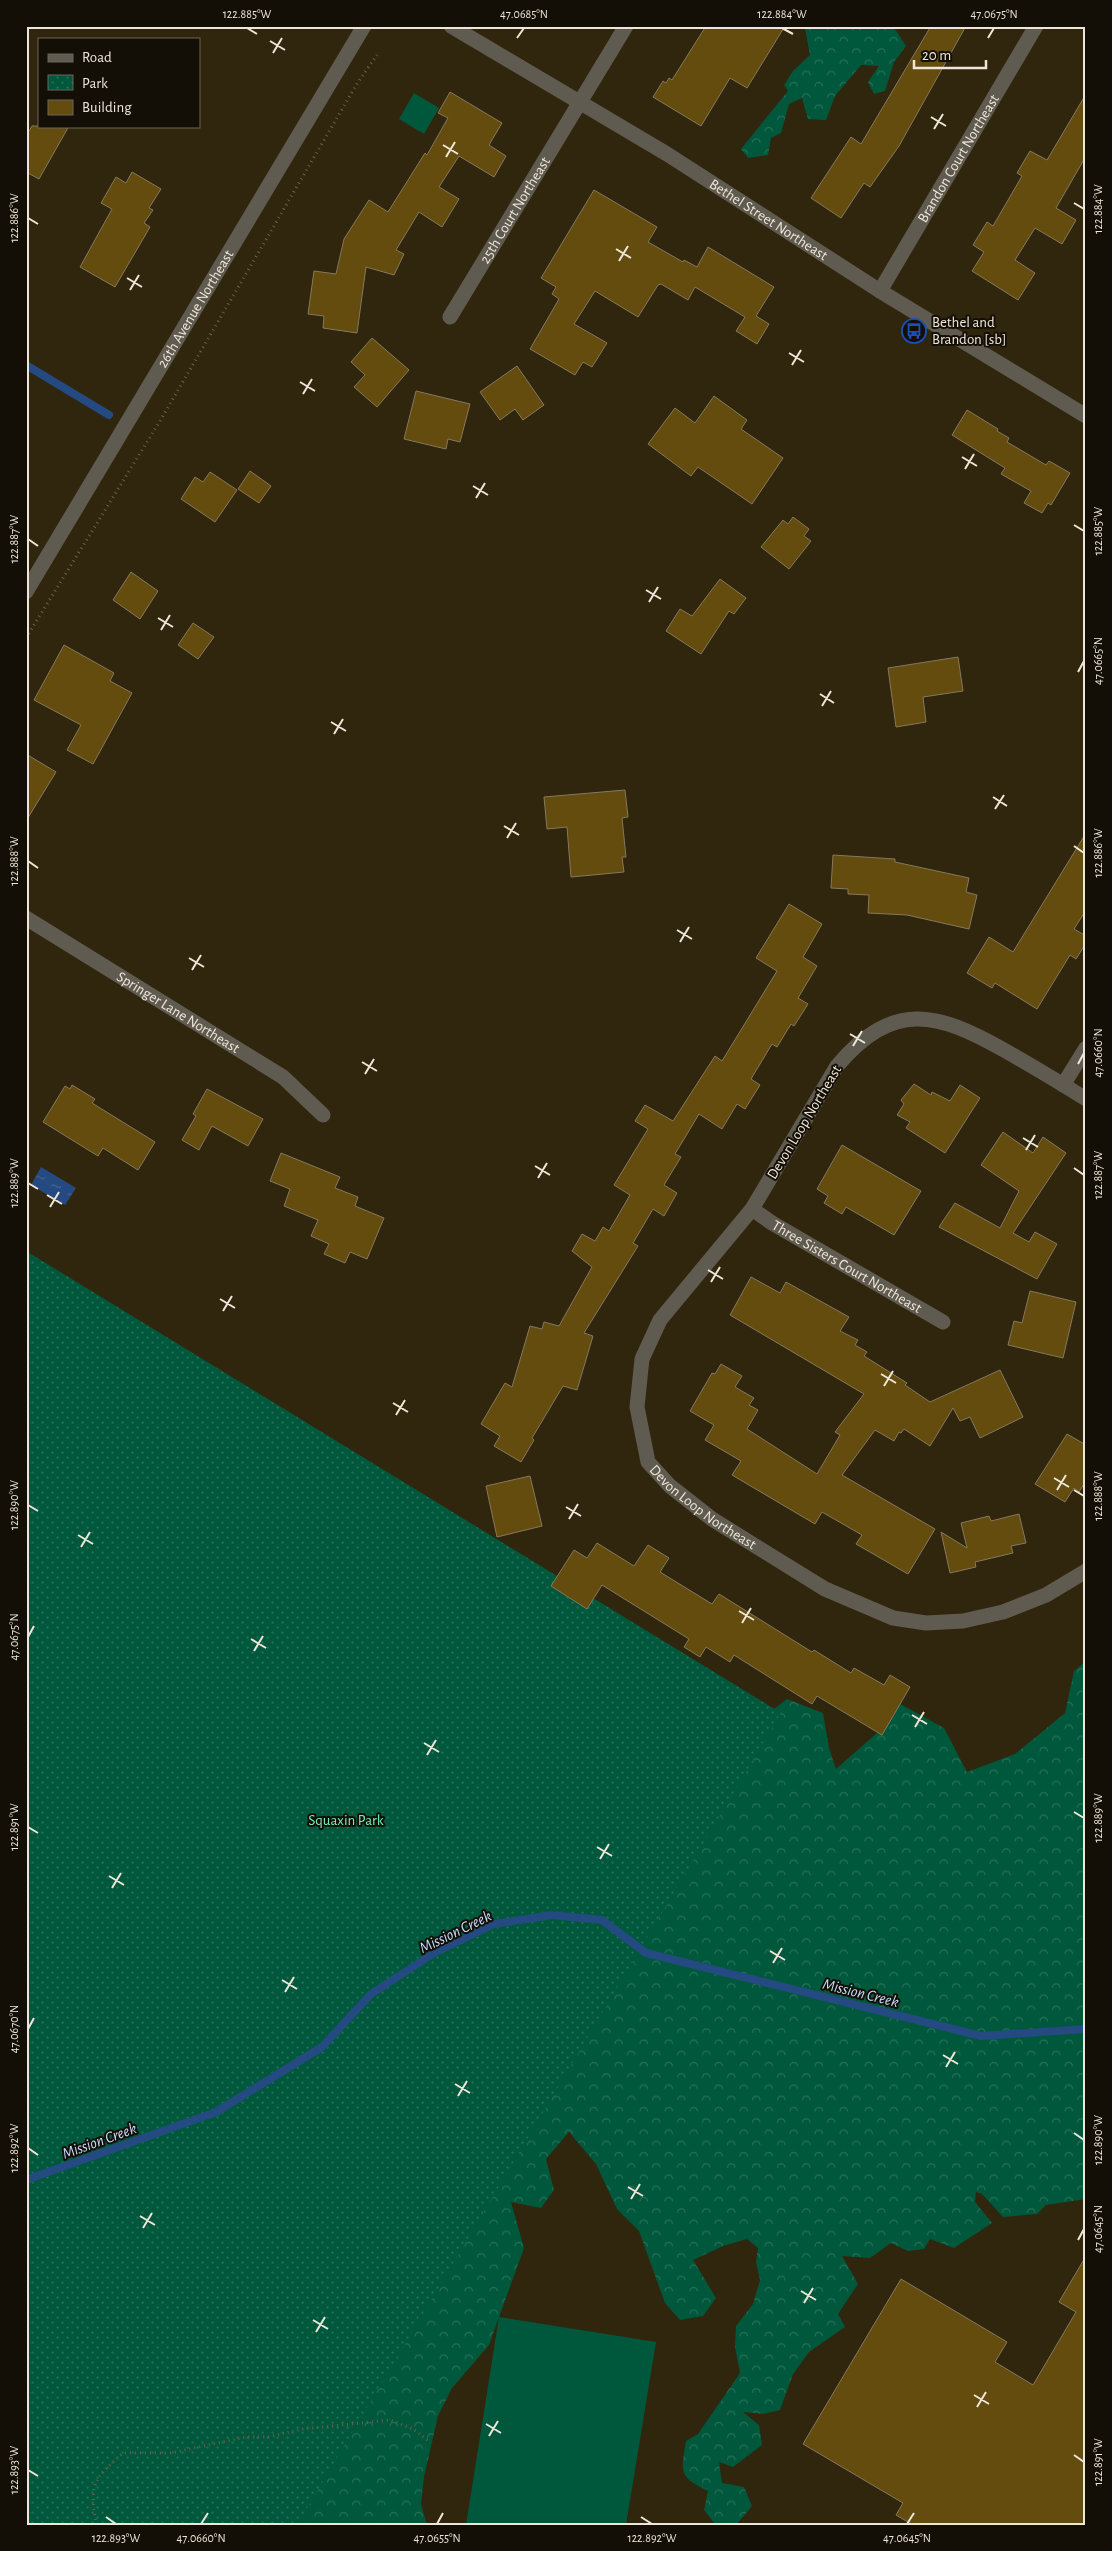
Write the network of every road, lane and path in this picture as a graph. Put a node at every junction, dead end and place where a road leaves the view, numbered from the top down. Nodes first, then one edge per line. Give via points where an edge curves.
1 (364, 26) edge
2 (451, 26) edge
3 (626, 26) edge
4 (1036, 26) edge
5 (377, 55) dead end
6 (580, 103) junction
7 (880, 291) junction
8 (450, 317) dead end
9 (1086, 416) edge
10 (26, 592) edge
11 (26, 638) edge
12 (26, 918) edge
13 (1086, 1048) edge
14 (1063, 1085) junction
15 (1086, 1099) edge
16 (323, 1115) dead end
17 (752, 1209) junction
18 (943, 1322) dead end
19 (1086, 1571) edge
20 (430, 2442) dead end
21 (96, 2525) edge

1 - 10 street, 26th Avenue Northeast
2 - 6 street, Bethel Street Northeast
3 - 6 street, 25th Court Northeast
4 - 7 street, Brandon Court Northeast
5 - 11 path via 358,82 150,437
6 - 7 street, Bethel Street Northeast via 667,154
6 - 8 street, 25th Court Northeast
7 - 9 street, Bethel Street Northeast
12 - 16 street, Springer Lane Northeast via 283,1077
13 - 14 street
14 - 15 street, Devon Loop Northeast
14 - 17 street, Devon Loop Northeast via 956,1025 915,1018 875,1031 853,1047 837,1066
17 - 18 street, Three Sisters Court Northeast
17 - 19 street, Devon Loop Northeast via 660,1320 642,1359 638,1407 642,1439 648,1462 659,1474 689,1503 712,1519 825,1589 893,1618 926,1623 963,1621 1003,1612 1046,1594
20 - 21 path via 390,2420 303,2429 268,2437 246,2437 171,2453 123,2452 97,2476 92,2496

